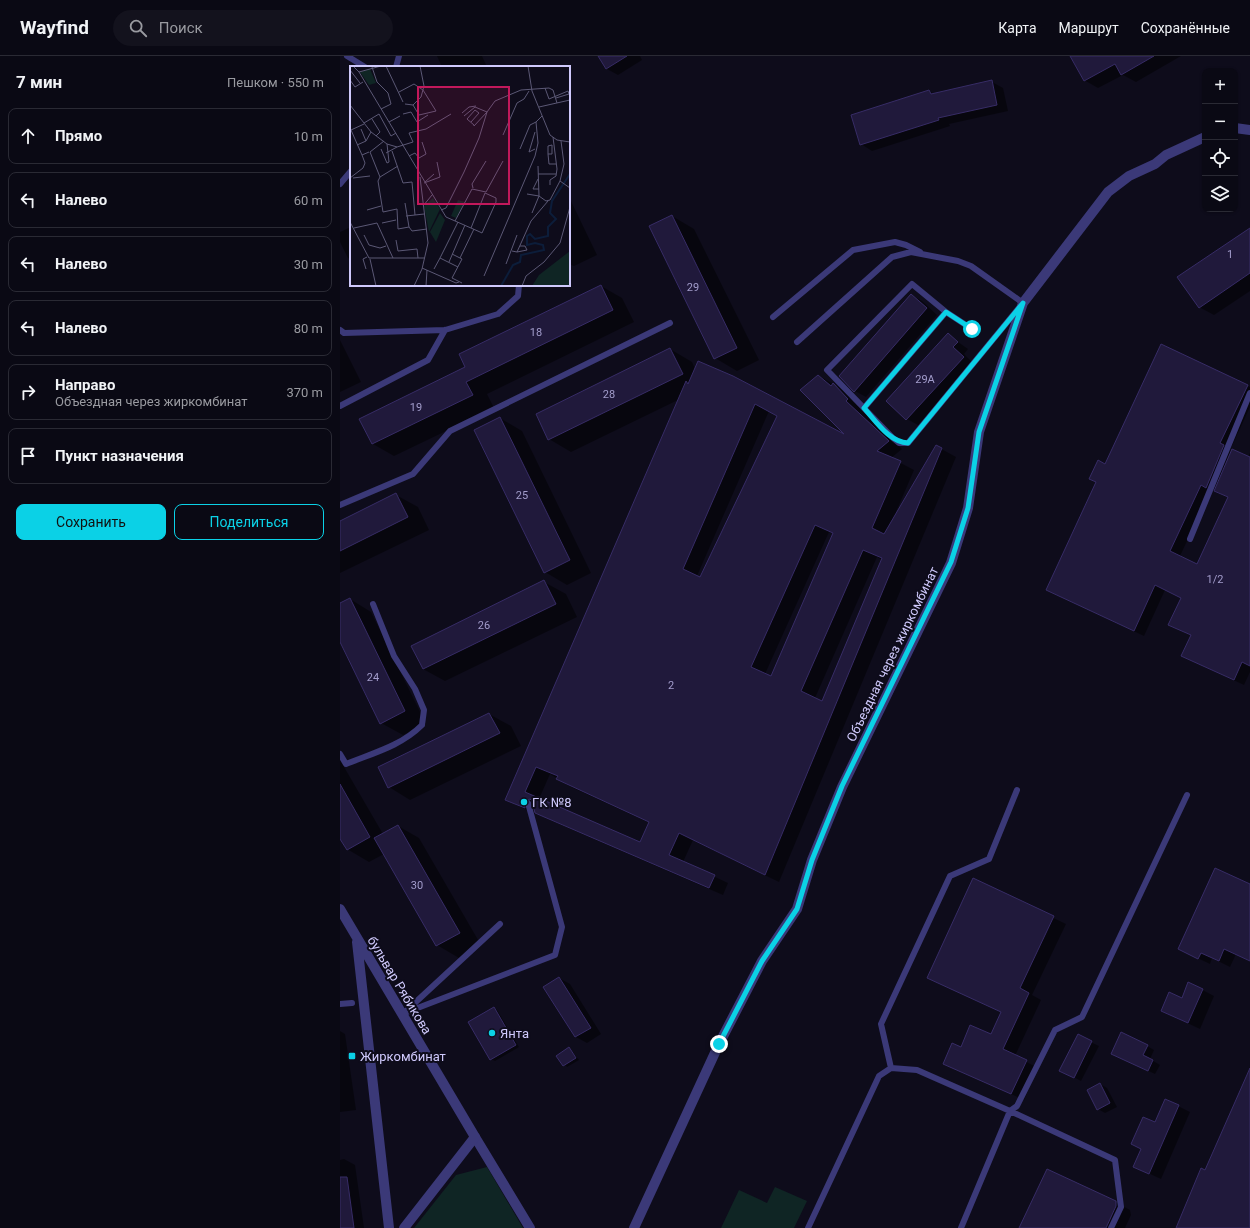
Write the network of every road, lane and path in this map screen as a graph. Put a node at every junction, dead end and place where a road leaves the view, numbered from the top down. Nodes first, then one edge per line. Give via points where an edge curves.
1 (347, 56) edge
2 (399, 56) edge
3 (364, 66) edge
4 (396, 66) edge
5 (1238, 128) edge
6 (1250, 130) edge
7 (1202, 137) edge
8 (350, 172) edge
9 (340, 184) edge
10 (926, 256) junction
11 (519, 286) edge
12 (1023, 303) junction
13 (946, 312) junction
14 (773, 317) dead end
15 (670, 323) dead end
16 (972, 329) dead end
17 (340, 330) edge
18 (445, 330) junction
19 (797, 342) dead end
20 (1250, 394) edge
21 (340, 406) edge
22 (864, 408) junction
23 (340, 505) edge
24 (1190, 538) dead end
25 (373, 604) dead end
26 (340, 754) edge
27 (1017, 790) dead end
28 (1187, 795) dead end
29 (528, 803) dead end
30 (340, 909) edge
31 (500, 924) dead end
32 (357, 938) junction
33 (352, 1003) dead end
34 (340, 1004) edge
35 (402, 1014) junction
36 (891, 1068) junction
37 (1010, 1111) junction
38 (476, 1137) junction
39 (389, 1228) edge
40 (404, 1228) edge
41 (530, 1228) edge
42 (634, 1228) edge
43 (808, 1228) edge
44 (961, 1228) edge
45 (1111, 1228) edge

1 - 3 lane
2 - 4 lane
5 - 6 street
7 - 12 street, Объездная через жиркомбинат via 1129,176 1108,192
8 - 9 lane
10 - 12 lane via 958,261 971,266
10 - 14 lane via 895,242 852,250
10 - 19 lane via 910,252 892,257
11 - 18 lane via 518,296 498,314
12 - 22 lane via 908,443 893,438
12 - 42 street, Объездная через жиркомбинат via 979,432 968,508 951,562 842,786 812,860 797,909 762,961 719,1044
13 - 16 lane
13 - 22 lane
13 - 22 lane via 912,284 827,370
15 - 23 lane via 450,431 413,474
17 - 18 lane via 344,333
18 - 21 lane via 428,360
20 - 24 lane
25 - 26 lane via 394,656 415,689 424,710 422,725 411,737 394,746 346,764
27 - 36 lane via 989,859 950,876 881,1024
28 - 37 lane via 1082,1017 1055,1030 1017,1106
29 - 35 lane via 562,927 555,955
30 - 32 street, бульвар Рябикова
31 - 35 lane
32 - 35 street, бульвар Рябикова
32 - 39 street
33 - 34 lane
35 - 38 street, бульвар Рябикова
36 - 37 lane via 917,1070
36 - 43 lane via 879,1076
37 - 44 lane
37 - 45 lane via 1115,1160 1121,1207
38 - 40 street
38 - 41 street, бульвар Рябикова

